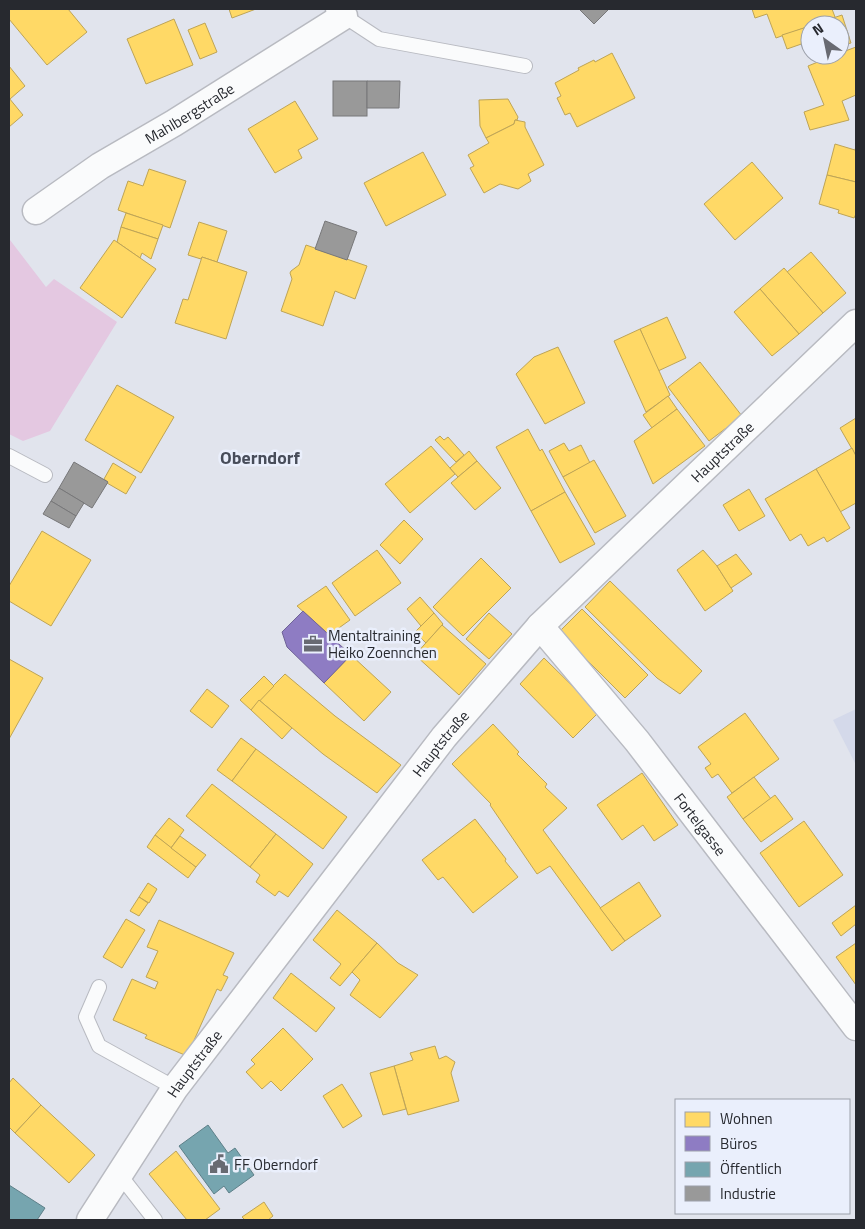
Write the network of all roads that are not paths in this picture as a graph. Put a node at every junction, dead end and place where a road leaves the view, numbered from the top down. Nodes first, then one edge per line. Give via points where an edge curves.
1 (341, 12) edge
2 (525, 66) dead end
3 (36, 211) dead end
4 (856, 323) edge
5 (9, 456) edge
6 (45, 475) dead end
7 (540, 626) junction
8 (99, 987) dead end
9 (856, 1027) edge
10 (175, 1088) junction
11 (119, 1174) junction
12 (90, 1220) edge
13 (155, 1220) edge

1 - 2 lane, Mahlbergstraße via 379,39
1 - 3 street, Mahlbergstraße via 174,123 100,166
4 - 7 street, Hauptstraße
5 - 6 lane
7 - 9 street, Fortelgasse via 637,741
7 - 10 street, Hauptstraße via 444,737
8 - 10 lane via 86,1017 99,1046
10 - 11 street, Hauptstraße
11 - 12 street, Hauptstraße
11 - 13 lane

